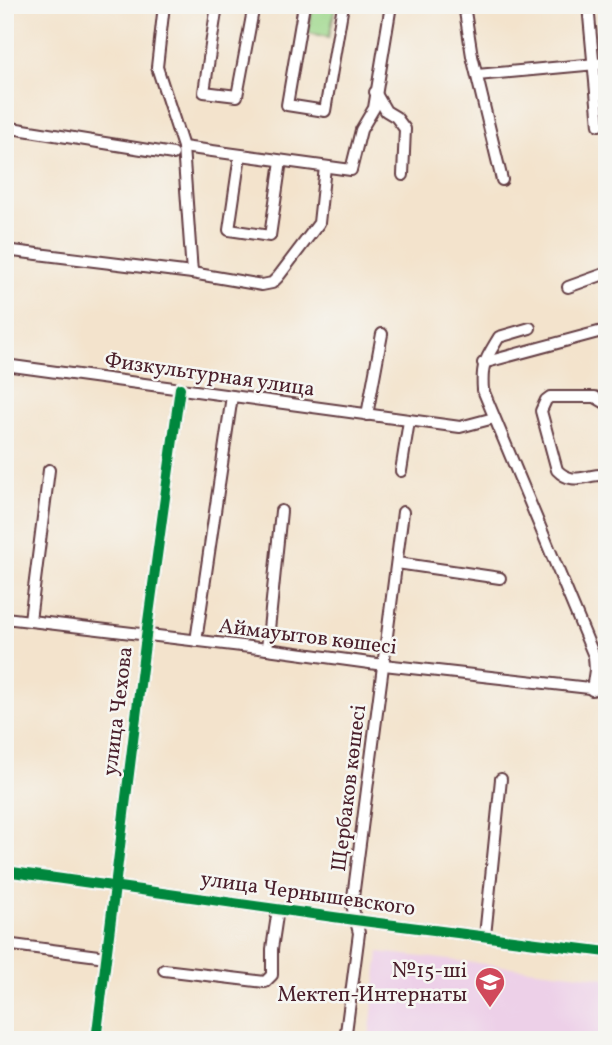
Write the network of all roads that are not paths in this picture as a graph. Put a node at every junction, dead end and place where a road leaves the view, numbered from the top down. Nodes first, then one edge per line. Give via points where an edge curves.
1 (164, 5) edge
2 (217, 5) edge
3 (254, 5) edge
4 (304, 5) edge
5 (343, 5) edge
6 (391, 5) edge
7 (464, 5) edge
8 (588, 5) edge
9 (607, 63) edge
10 (593, 64) junction
11 (477, 75) junction
12 (376, 92) junction
13 (599, 125) dead end
14 (5, 127) edge
15 (178, 151) junction
16 (240, 155) junction
17 (281, 160) junction
18 (325, 167) junction
19 (403, 175) dead end
20 (502, 180) dead end
21 (5, 250) edge
22 (192, 273) junction
23 (607, 273) edge
24 (568, 287) dead end
25 (530, 328) dead end
26 (601, 331) dead end
27 (382, 334) dead end
28 (483, 363) junction
29 (5, 365) edge
30 (180, 388) junction
31 (232, 396) junction
32 (607, 404) edge
33 (366, 415) junction
34 (494, 418) junction
35 (410, 421) junction
36 (49, 470) dead end
37 (401, 471) dead end
38 (607, 474) edge
39 (281, 511) dead end
40 (403, 512) dead end
41 (397, 563) junction
42 (500, 578) dead end
43 (5, 618) edge
44 (30, 620) junction
45 (146, 636) junction
46 (196, 641) junction
47 (267, 649) junction
48 (384, 665) junction
49 (607, 681) edge
50 (592, 690) junction
51 (607, 690) edge
52 (501, 779) dead end
53 (5, 871) edge
54 (116, 886) junction
55 (278, 909) junction
56 (355, 920) junction
57 (485, 936) junction
58 (5, 944) edge
59 (607, 952) edge
60 (106, 957) junction
61 (163, 970) dead end
62 (96, 1040) edge
63 (345, 1040) edge

1 - 15 street via 157,67
2 - 3 street via 204,92 237,96
4 - 5 street via 287,105 325,111
6 - 12 street
7 - 11 street
8 - 10 street
9 - 10 street
10 - 11 street
10 - 13 street
11 - 20 street
12 - 18 street via 351,170
12 - 19 street via 386,111 405,130
14 - 15 street
15 - 16 street
15 - 22 street
16 - 17 street
16 - 17 street via 229,230 270,236
17 - 18 street
18 - 22 street via 319,223 272,283
21 - 22 street
23 - 24 street
25 - 28 street via 499,337
26 - 28 street
27 - 33 street
28 - 34 street via 482,390
29 - 30 street, Физкультурная улица
30 - 31 street, Физкультурная улица
30 - 45 street, улица Чехова
31 - 33 street, Физкультурная улица
31 - 46 street
32 - 38 street via 595,397 550,397 541,411 562,476 579,479
33 - 35 street, Физкультурная улица
34 - 35 street, Физкультурная улица via 460,427
34 - 50 street via 594,656
35 - 37 street
36 - 44 street
39 - 47 street
40 - 41 street, Щербаков көшесі
41 - 42 street
41 - 48 street, Щербаков көшесі
43 - 44 street, Аймауытов көшесі
44 - 45 street, Аймауытов көшесі
45 - 46 street, Аймауытов көшесі
45 - 54 street, улица Чехова
46 - 47 street, Аймауытов көшесі
47 - 48 street, Аймауытов көшесі
48 - 50 street, Аймауытов көшесі
48 - 56 street, Щербаков көшесі via 352,905
49 - 50 street
50 - 51 street, Аймауытов көшесі
52 - 57 street
53 - 54 street, улица Чернышевского
54 - 55 street, улица Чернышевского
54 - 60 street, улица Чехова
55 - 56 street, улица Чернышевского
55 - 61 street via 272,975 265,982
56 - 57 street, улица Чернышевского
56 - 63 street, Щербаков көшесі via 359,933
57 - 59 street, улица Чернышевского
58 - 60 street
60 - 62 street, улица Чехова

